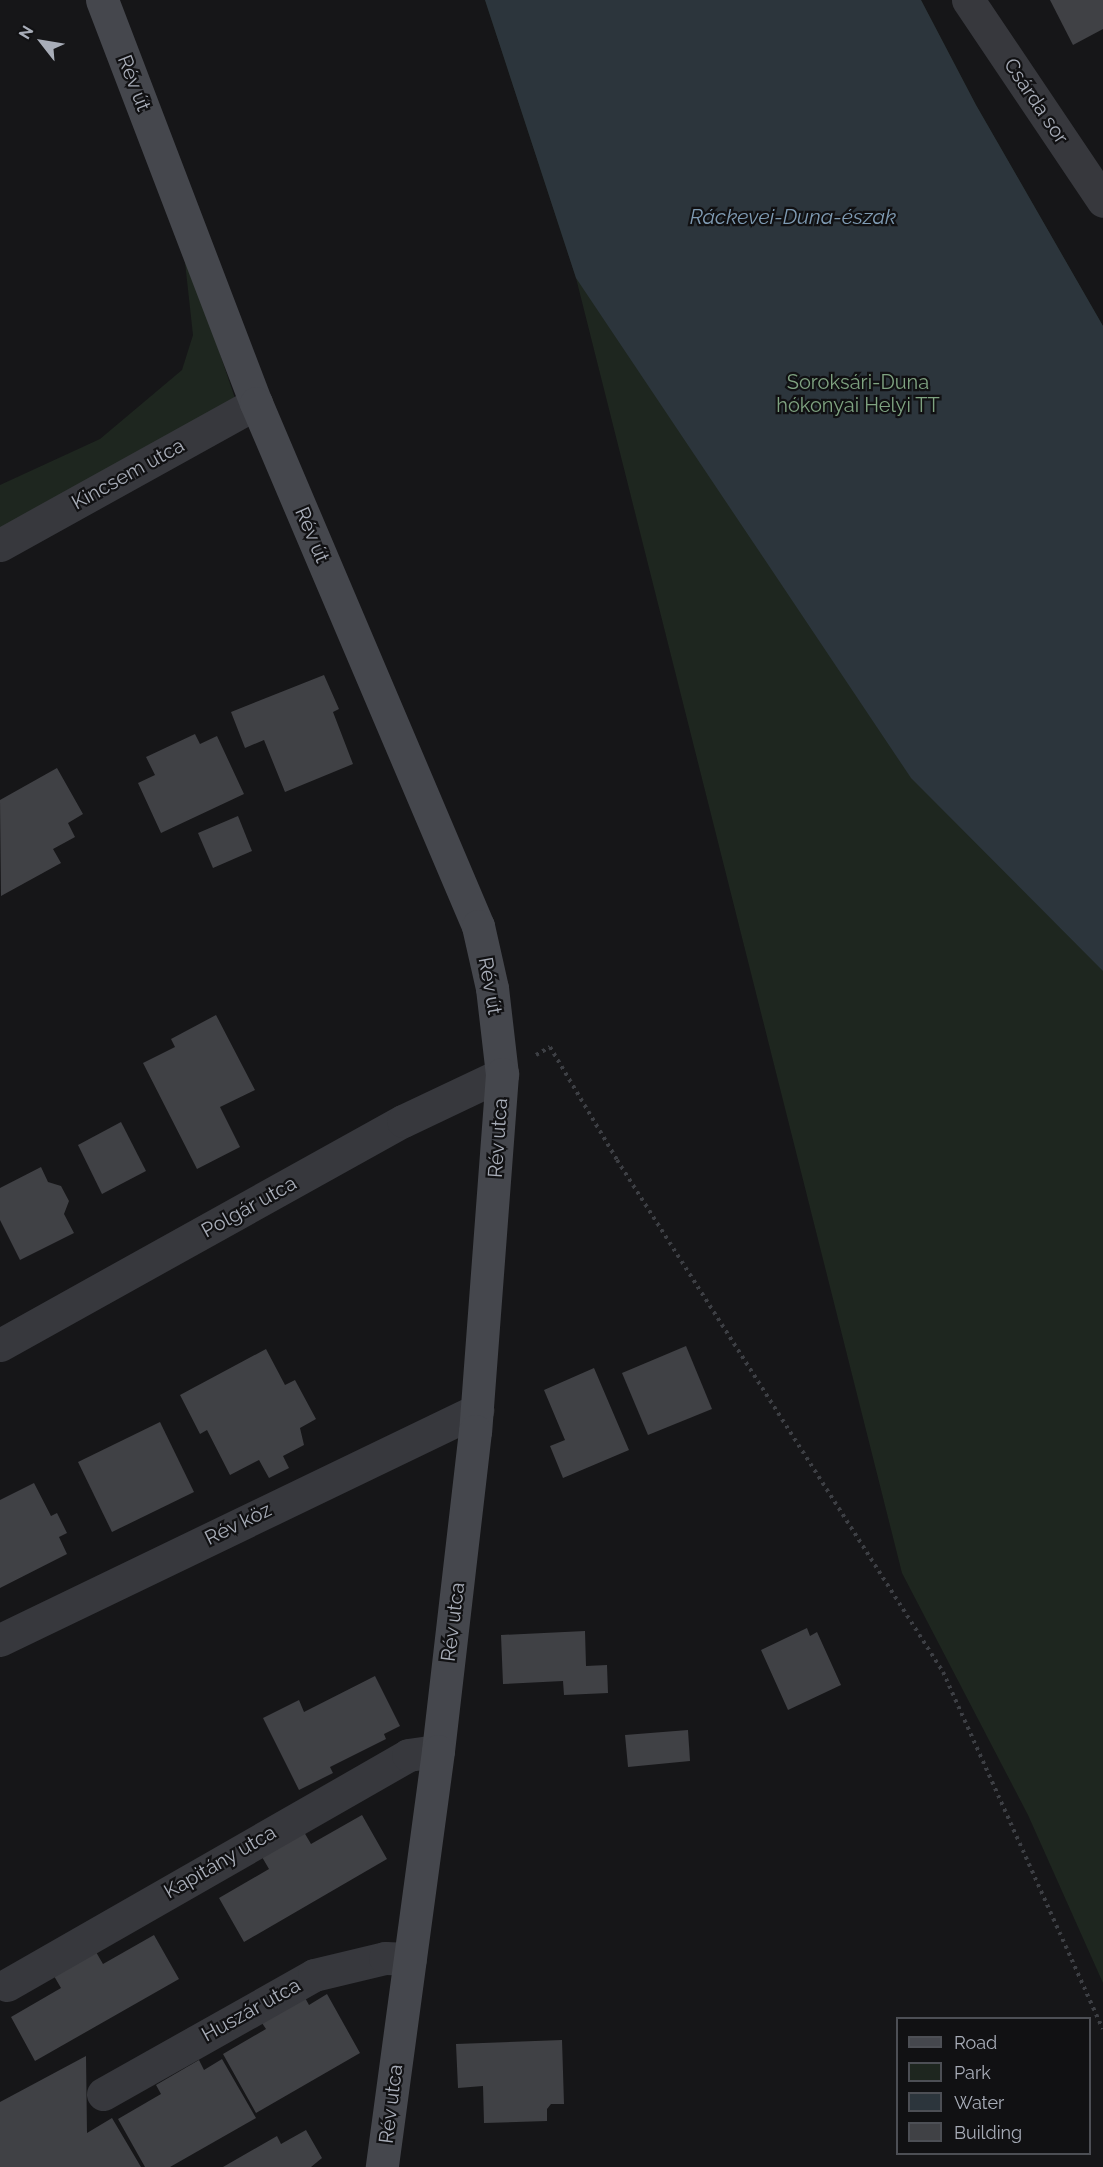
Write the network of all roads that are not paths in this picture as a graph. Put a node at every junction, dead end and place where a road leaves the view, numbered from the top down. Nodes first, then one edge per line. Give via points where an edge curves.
1 (102, 0) edge
2 (968, 0) edge
3 (1103, 201) edge
4 (256, 403) junction
5 (0, 545) edge
6 (502, 1074) junction
7 (0, 1345) edge
8 (477, 1410) junction
9 (0, 1641) edge
10 (438, 1751) junction
11 (410, 1959) junction
12 (7, 1985) dead end
13 (103, 2094) dead end
14 (382, 2167) edge

1 - 4 street, Rév út
2 - 3 street, Csárda sor
4 - 5 street, Kincsem utca
4 - 6 street, Rév út via 478,926 492,988
6 - 7 street, Polgár utca via 403,1121
6 - 8 street, Rév utca
8 - 9 street, Rév köz
8 - 10 street, Rév utca
10 - 11 street, Rév utca
10 - 12 street, Kapitány utca via 399,1760
11 - 13 street, Huszár utca via 385,1958 314,1975
11 - 14 street, Rév utca

